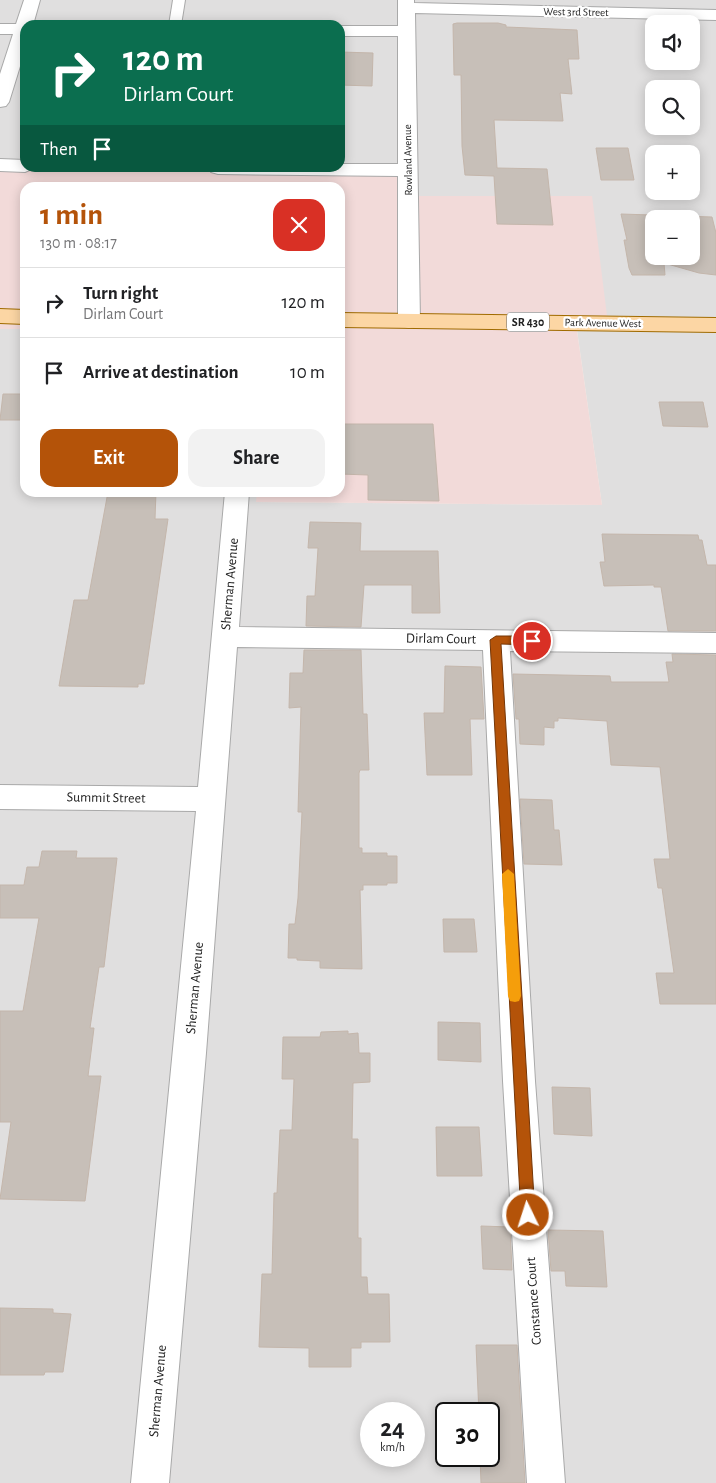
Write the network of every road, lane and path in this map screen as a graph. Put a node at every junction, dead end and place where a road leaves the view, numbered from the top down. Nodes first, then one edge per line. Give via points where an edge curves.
1 (32, 0) edge
2 (179, 0) edge
3 (407, 4) edge
4 (716, 15) edge
5 (26, 20) edge
6 (176, 20) edge
7 (0, 29) edge
8 (20, 29) edge
9 (345, 30) edge
10 (406, 31) junction
11 (20, 41) edge
12 (0, 102) edge
13 (0, 165) edge
14 (20, 166) edge
15 (345, 169) edge
16 (408, 170) junction
17 (0, 316) edge
18 (20, 317) edge
19 (345, 320) edge
20 (409, 320) junction
21 (716, 325) edge
22 (238, 497) edge
23 (225, 637) junction
24 (496, 640) junction
25 (716, 643) edge
26 (0, 797) edge
27 (212, 799) junction
28 (150, 1483) edge
29 (546, 1483) edge

1 - 5 street
2 - 6 lane
3 - 4 street, West 3rd Street
3 - 10 street, Rowland Avenue
7 - 8 street
9 - 10 street
10 - 16 street, Rowland Avenue
11 - 12 street
13 - 14 street
15 - 16 street
16 - 20 street, Rowland Avenue
17 - 18 main road
19 - 20 main road, Park Avenue West / SR 430
20 - 21 main road, Park Avenue West / SR 430
22 - 23 street, Sherman Avenue
23 - 24 street, Dirlam Court
23 - 27 street, Sherman Avenue
24 - 25 street, Dirlam Court
24 - 29 street, Constance Court via 519,1071
26 - 27 street, Summit Street
27 - 28 street, Sherman Avenue

